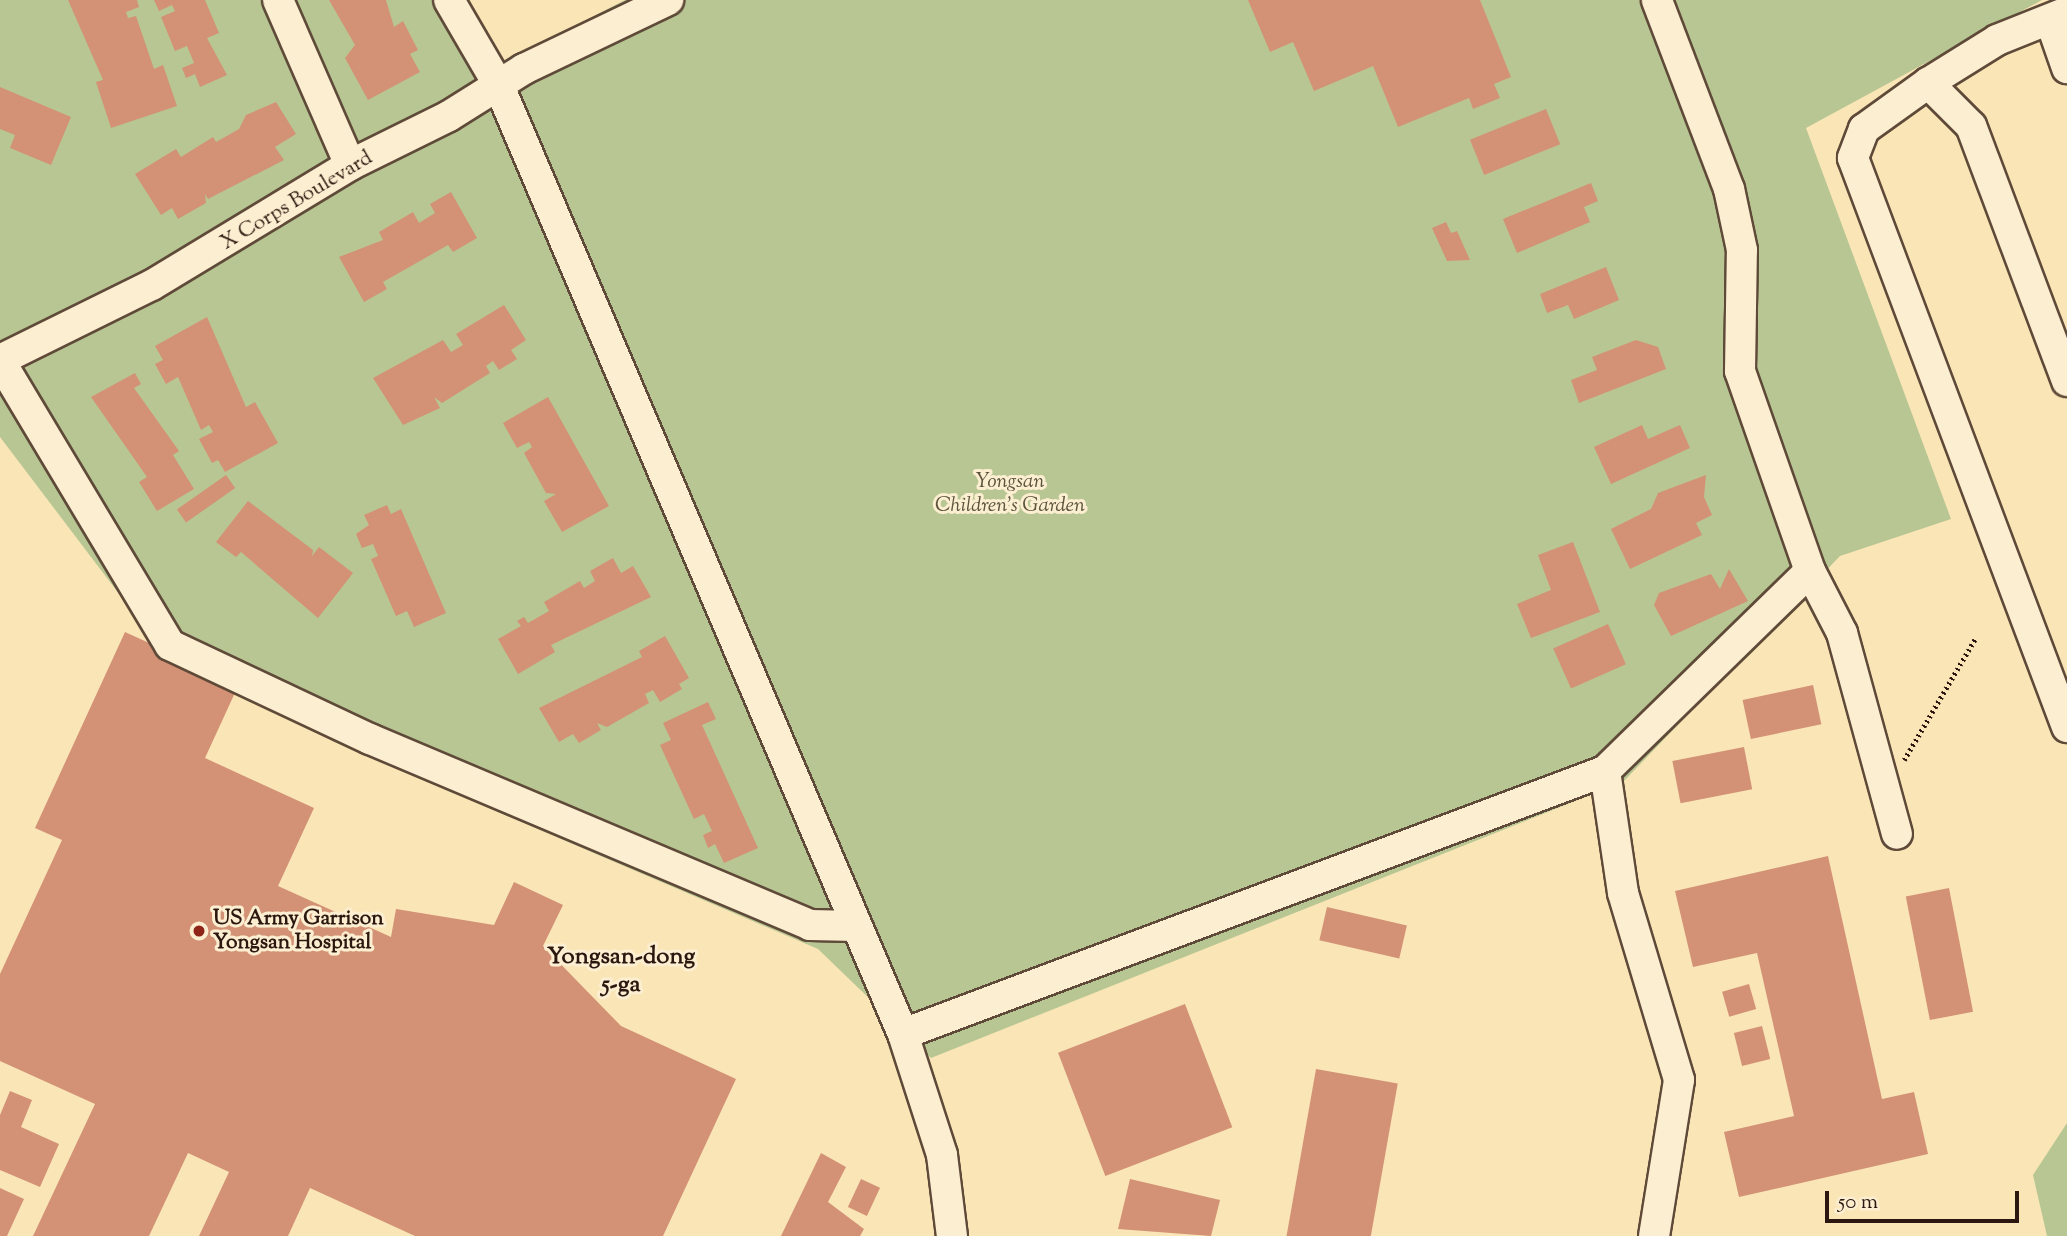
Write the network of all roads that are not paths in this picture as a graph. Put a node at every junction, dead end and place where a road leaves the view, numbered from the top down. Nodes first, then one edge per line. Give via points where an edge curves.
1 (278, 0) edge
2 (449, 0) edge
3 (667, 0) edge
4 (1657, 0) edge
5 (2059, 17) edge
6 (2067, 68) edge
7 (1928, 83) junction
8 (499, 86) junction
9 (350, 165) junction
10 (0, 361) edge
11 (2067, 381) edge
12 (1810, 571) junction
13 (2067, 727) edge
14 (1605, 771) junction
15 (1897, 834) dead end
16 (856, 926) junction
17 (903, 1034) junction
18 (952, 1236) edge
19 (1654, 1236) edge

1 - 9 lane
2 - 8 lane
3 - 8 lane, X Corps Boulevard
4 - 12 lane via 1729,189 1742,250 1740,371
5 - 6 lane
5 - 7 lane via 1997,40
7 - 11 lane via 1971,126
7 - 13 lane via 1864,129 1853,158
8 - 9 lane, X Corps Boulevard
8 - 16 lane
9 - 10 lane, X Corps Boulevard via 234,240
10 - 16 lane via 170,645 370,739 810,925
12 - 14 lane
12 - 15 lane via 1842,633
14 - 17 lane
14 - 19 lane via 1623,893 1679,1080
16 - 17 lane
17 - 18 lane via 942,1155

